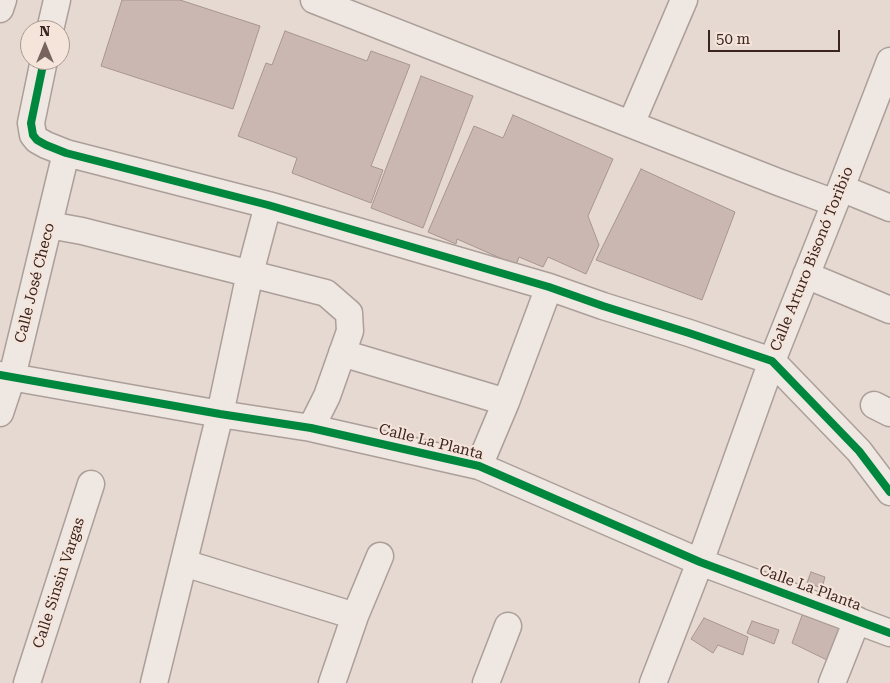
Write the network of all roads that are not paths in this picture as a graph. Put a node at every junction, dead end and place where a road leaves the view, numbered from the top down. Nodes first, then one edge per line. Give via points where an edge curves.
1 (3, 0) edge
2 (56, 0) edge
3 (314, 0) edge
4 (684, 0) edge
5 (0, 8) edge
6 (52, 20) edge
7 (890, 61) edge
8 (42, 70) edge
9 (631, 124) junction
10 (66, 153) junction
11 (838, 195) junction
12 (268, 205) junction
13 (890, 208) edge
14 (49, 225) junction
15 (250, 273) junction
16 (806, 275) junction
17 (549, 287) junction
18 (890, 310) edge
19 (342, 353) junction
20 (772, 361) junction
21 (6, 376) edge
22 (506, 402) junction
23 (0, 413) edge
24 (220, 414) junction
25 (311, 428) junction
26 (479, 466) junction
27 (91, 484) dead end
28 (890, 492) edge
29 (380, 556) dead end
30 (700, 562) junction
31 (184, 563) junction
32 (355, 616) junction
33 (856, 620) junction
34 (508, 626) dead end
35 (890, 633) edge
36 (27, 683) edge
37 (154, 683) edge
38 (332, 683) edge
39 (486, 683) edge
40 (653, 683) edge
41 (832, 683) edge

1 - 5 street
2 - 6 street
3 - 9 street
4 - 9 street
7 - 11 street, Calle Arturo Bisonó Toribio
8 - 10 street via 31,123 34,135 37,140
9 - 11 street
10 - 12 street
10 - 14 street, Calle José Checo
11 - 13 street
11 - 16 street, Calle Arturo Bisonó Toribio
12 - 15 street
12 - 17 street
14 - 15 street
14 - 21 street, Calle José Checo
15 - 19 street via 326,293 337,302 349,313 350,331
15 - 24 street
16 - 18 street
16 - 20 street, Calle Arturo Bisonó Toribio
17 - 20 street
17 - 22 street
19 - 22 street
19 - 25 street via 327,396
20 - 28 street via 859,451
20 - 30 street, Calle Arturo Bisonó Toribio
21 - 23 street, Calle José Checo
21 - 24 street, Calle La Planta
22 - 26 street
24 - 25 street, Calle La Planta
24 - 31 street
25 - 26 street, Calle La Planta
26 - 30 street, Calle La Planta
27 - 36 street, Calle Sinsin Vargas
29 - 32 street
30 - 33 street, Calle La Planta
30 - 40 street, Calle Arturo Bisonó Toribio
31 - 32 street
31 - 37 street
32 - 38 street
33 - 35 street, Calle La Planta
33 - 41 street
34 - 39 street

